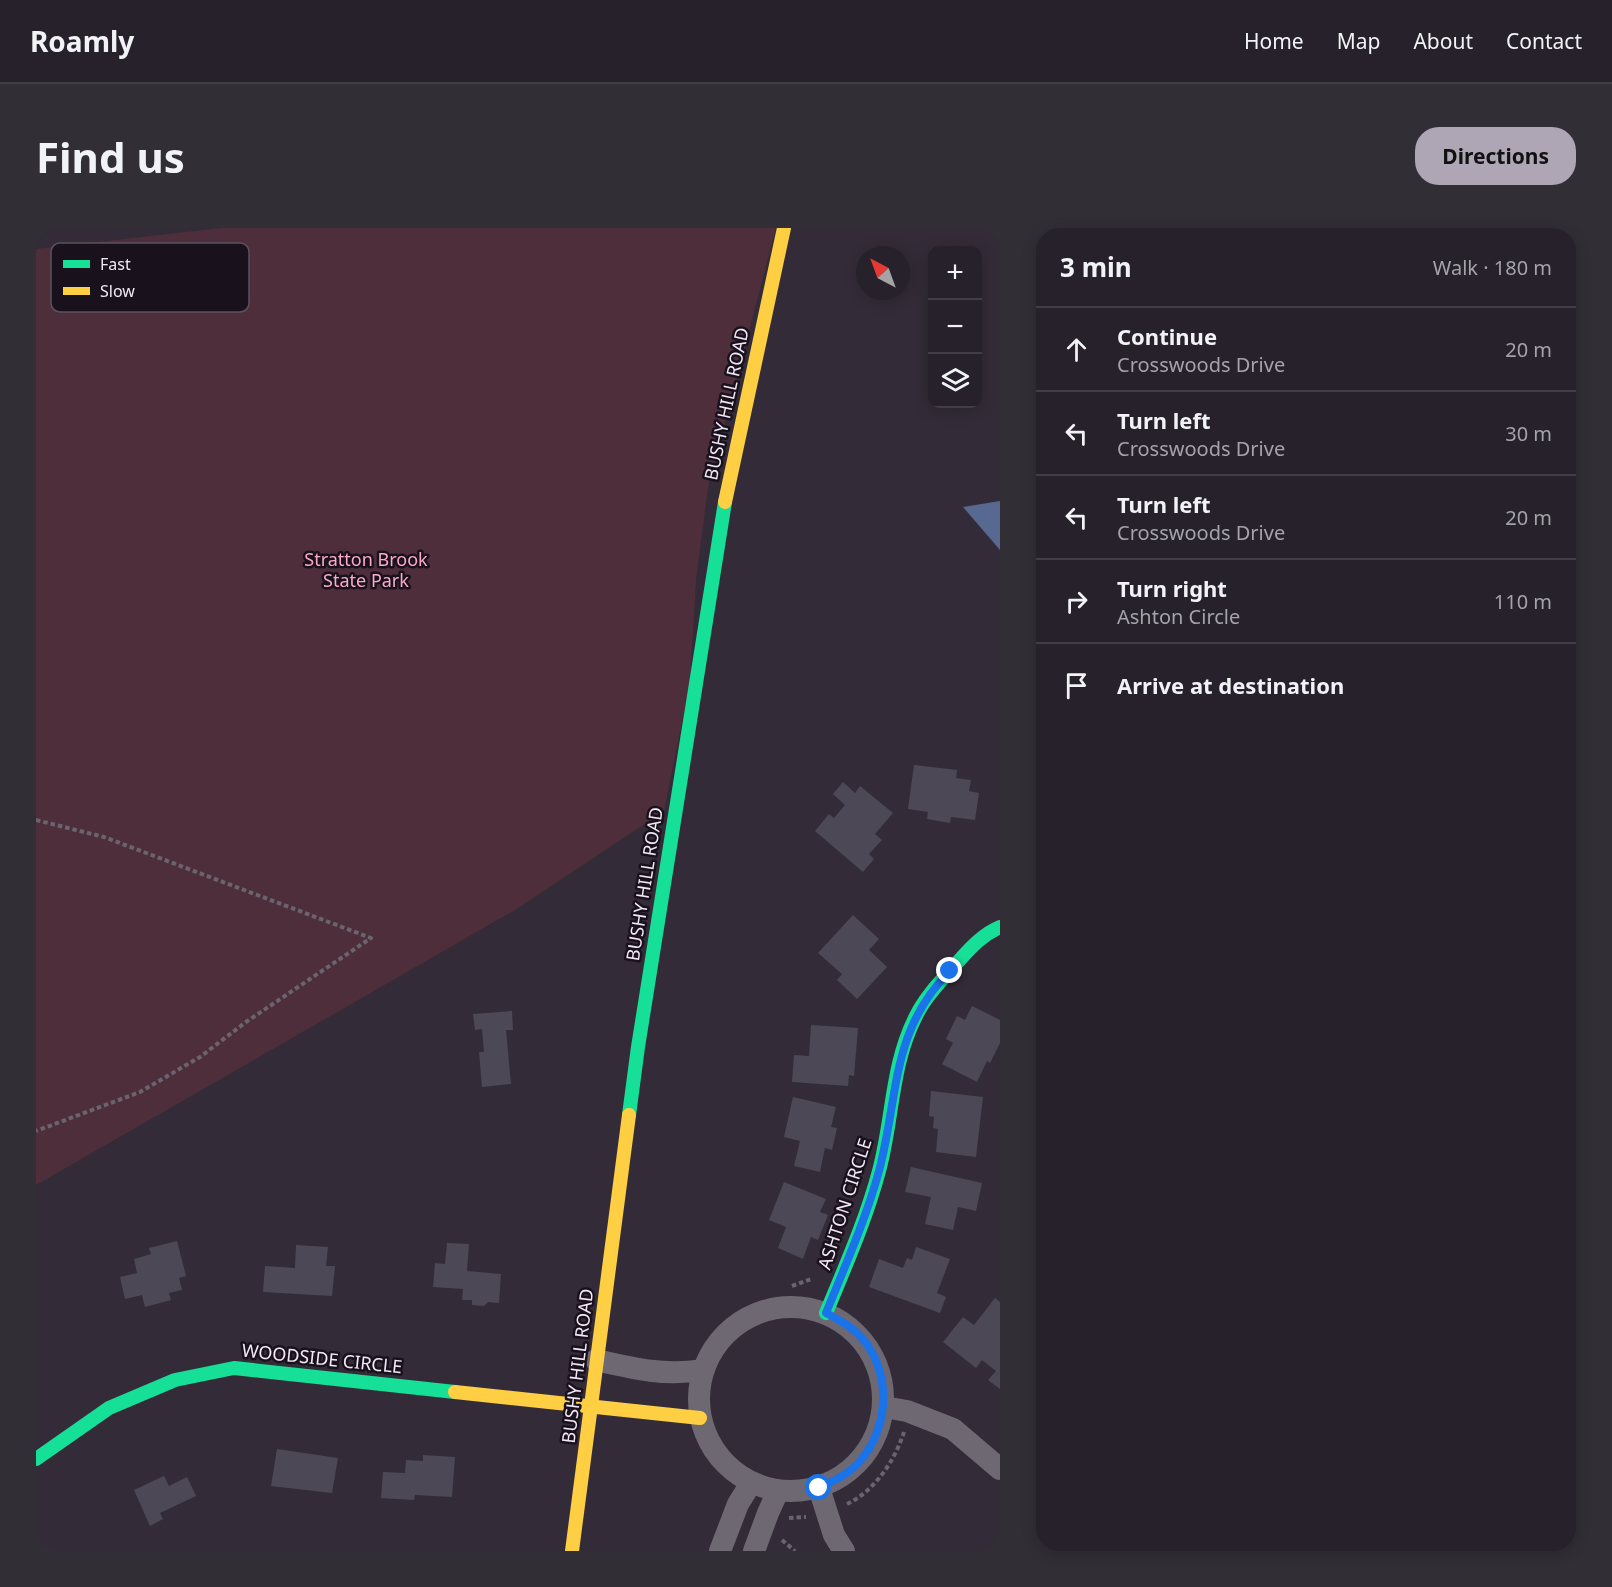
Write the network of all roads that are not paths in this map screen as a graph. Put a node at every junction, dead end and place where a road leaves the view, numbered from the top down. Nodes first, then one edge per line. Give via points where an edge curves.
1 (783, 228) edge
2 (1000, 927) edge
3 (826, 1313) junction
4 (596, 1359) junction
5 (703, 1370) junction
6 (591, 1406) junction
7 (884, 1407) junction
8 (700, 1418) junction
9 (36, 1459) edge
10 (998, 1462) edge
11 (751, 1483) junction
12 (819, 1488) junction
13 (778, 1491) junction
14 (572, 1551) edge
15 (720, 1551) edge
16 (754, 1551) edge
17 (844, 1551) edge

1 - 4 main road, BUSHY HILL ROAD via 725,499 638,1047
2 - 3 main road, ASHTON CIRCLE via 973,947 933,988 915,1017 901,1054 879,1171
3 - 5 street via 796,1306 757,1314 739,1323 717,1344
3 - 7 street via 851,1328 871,1350 882,1377
4 - 5 street via 660,1373
4 - 6 main road, BUSHY HILL ROAD
5 - 8 street
6 - 8 main road, WOODSIDE CIRCLE
6 - 9 main road, WOODSIDE CIRCLE via 234,1368 175,1380 109,1408
6 - 14 main road, BUSHY HILL ROAD
7 - 10 street via 907,1411 953,1429
7 - 12 street via 878,1434 864,1457 844,1476
8 - 11 street via 718,1456
11 - 13 street
11 - 15 street via 738,1503
12 - 13 street
12 - 17 street via 834,1535
13 - 16 street

